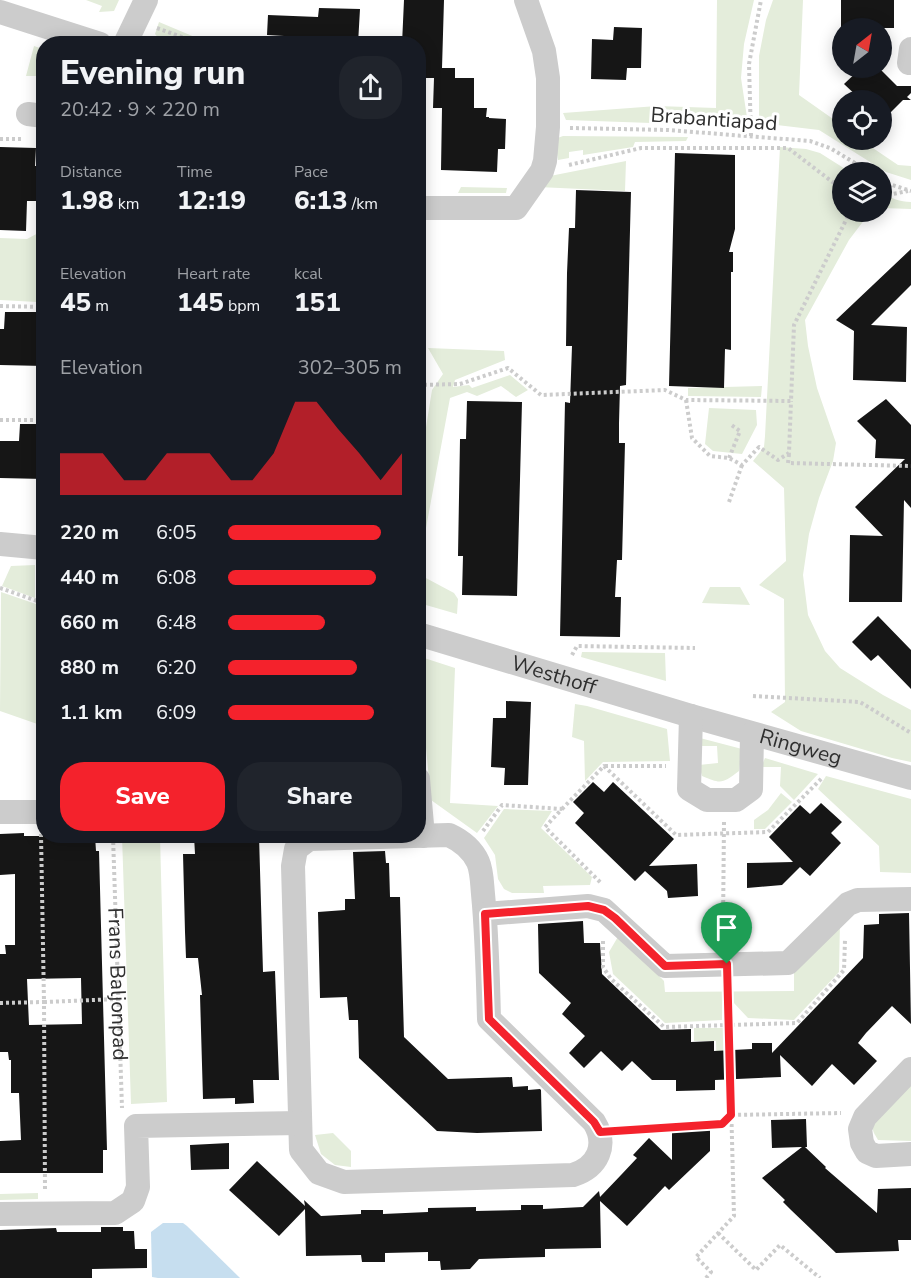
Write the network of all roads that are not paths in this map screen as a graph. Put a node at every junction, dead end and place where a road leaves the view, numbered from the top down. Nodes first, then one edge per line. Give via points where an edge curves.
1 (526, 0) edge
2 (141, 10) edge
3 (0, 12) edge
4 (75, 36) edge
5 (129, 36) edge
6 (911, 48) edge
7 (911, 63) edge
8 (426, 208) edge
9 (0, 544) edge
10 (36, 547) edge
11 (426, 636) edge
12 (691, 716) junction
13 (752, 734) junction
14 (911, 778) edge
15 (0, 812) edge
16 (36, 812) edge
17 (426, 836) edge
18 (304, 843) edge
19 (911, 899) edge
20 (485, 914) junction
21 (911, 1069) edge
22 (300, 1123) junction
23 (911, 1154) edge
24 (0, 1214) edge

1 - 8 street via 544,51 548,78 548,128 542,171 516,208
2 - 5 street
3 - 4 street
6 - 7 street
9 - 10 street
11 - 12 street, Westhoff
12 - 13 street, Ringweg
12 - 13 street via 689,789 707,800 736,800 751,789
13 - 14 street, Ringweg
15 - 16 street
17 - 20 street via 448,835 475,855 480,865
18 - 22 street via 296,849 293,866
19 - 20 street via 858,900 848,904 788,963 665,966 615,918 603,909 588,906
20 - 22 street via 489,1019 594,1122 600,1132 597,1158 584,1172 573,1175 344,1182 320,1173 301,1150
21 - 23 street via 865,1116 860,1129 867,1152 876,1156
22 - 24 street via 136,1126 138,1187 133,1201 115,1213

